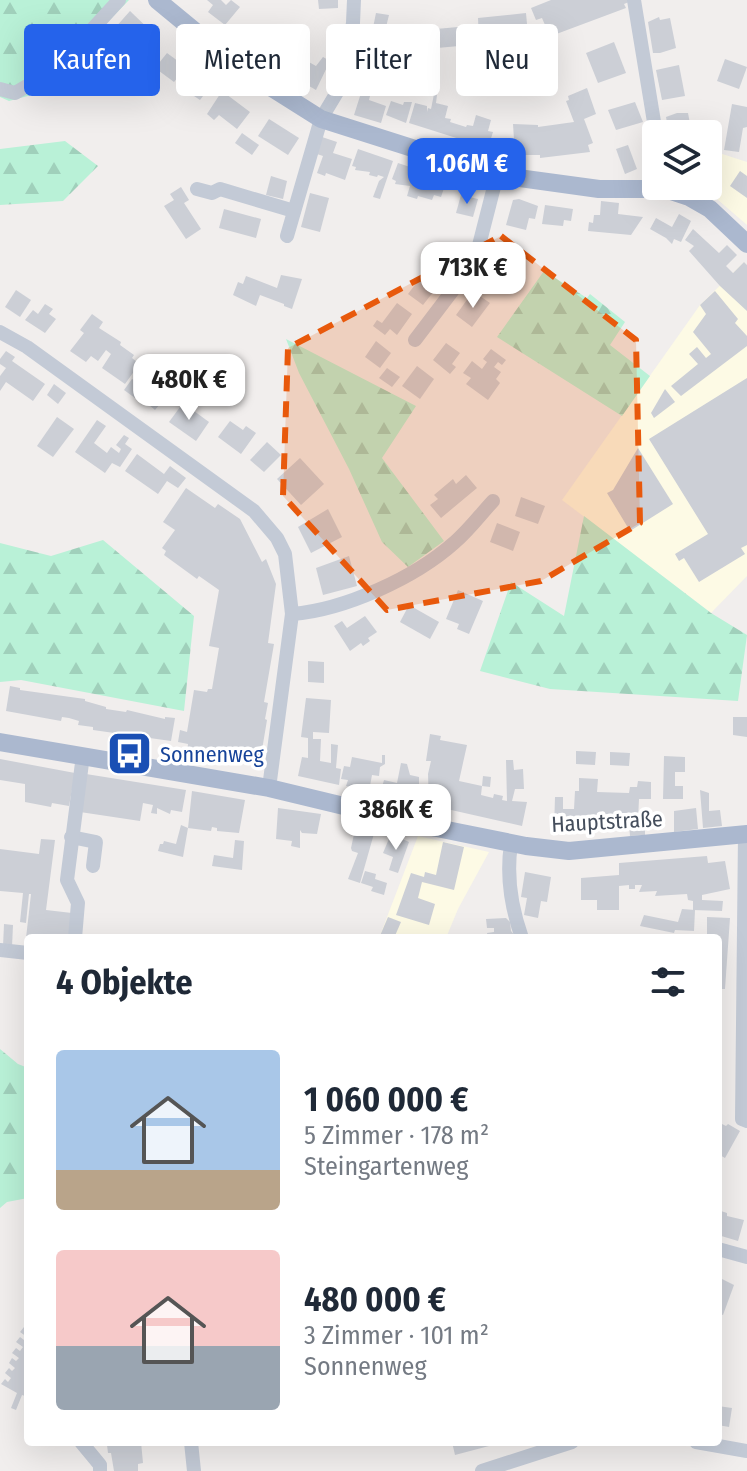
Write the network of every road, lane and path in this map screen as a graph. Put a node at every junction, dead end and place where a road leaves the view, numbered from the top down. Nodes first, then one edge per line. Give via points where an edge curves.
1 (119, 0) edge
2 (157, 0) edge
3 (354, 0) edge
4 (634, 0) edge
5 (0, 89) edge
6 (321, 119) junction
7 (654, 120) edge
8 (497, 175) junction
9 (642, 188) edge
10 (197, 189) dead end
11 (694, 200) edge
12 (294, 211) junction
13 (287, 236) dead end
14 (747, 244) edge
15 (0, 332) edge
16 (415, 340) dead end
17 (493, 501) dead end
18 (292, 614) junction
19 (0, 742) edge
20 (83, 755) junction
21 (269, 788) junction
22 (746, 834) edge
23 (71, 837) junction
24 (511, 844) junction
25 (93, 866) dead end
26 (75, 934) edge
27 (521, 934) edge
28 (0, 950) edge
29 (24, 953) edge
30 (745, 1120) edge
31 (722, 1250) edge
32 (747, 1257) edge
33 (84, 1446) edge
34 (191, 1446) edge
35 (560, 1446) edge
36 (719, 1446) edge
37 (747, 1451) edge
38 (100, 1471) edge
39 (194, 1471) edge
40 (482, 1471) edge

1 - 5 street via 56,69 15,93
2 - 6 main road via 237,66
3 - 6 street via 342,84
4 - 7 street
6 - 8 main road
6 - 12 street
8 - 9 main road via 599,189
8 - 16 street via 475,261
10 - 12 street via 220,189
11 - 14 main road
12 - 13 street
15 - 18 street via 254,511 285,554
17 - 18 street via 454,543 387,586
18 - 21 street
19 - 20 main road, Hauptstraße
20 - 21 main road, Hauptstraße
20 - 23 street
21 - 24 main road, Hauptstraße
22 - 24 main road, Hauptstraße via 569,851
22 - 30 street
23 - 25 street via 96,842
23 - 26 street via 67,880 78,903
24 - 27 street via 508,877
28 - 29 street
31 - 32 street
33 - 38 street
34 - 39 street
35 - 40 street
36 - 37 street

